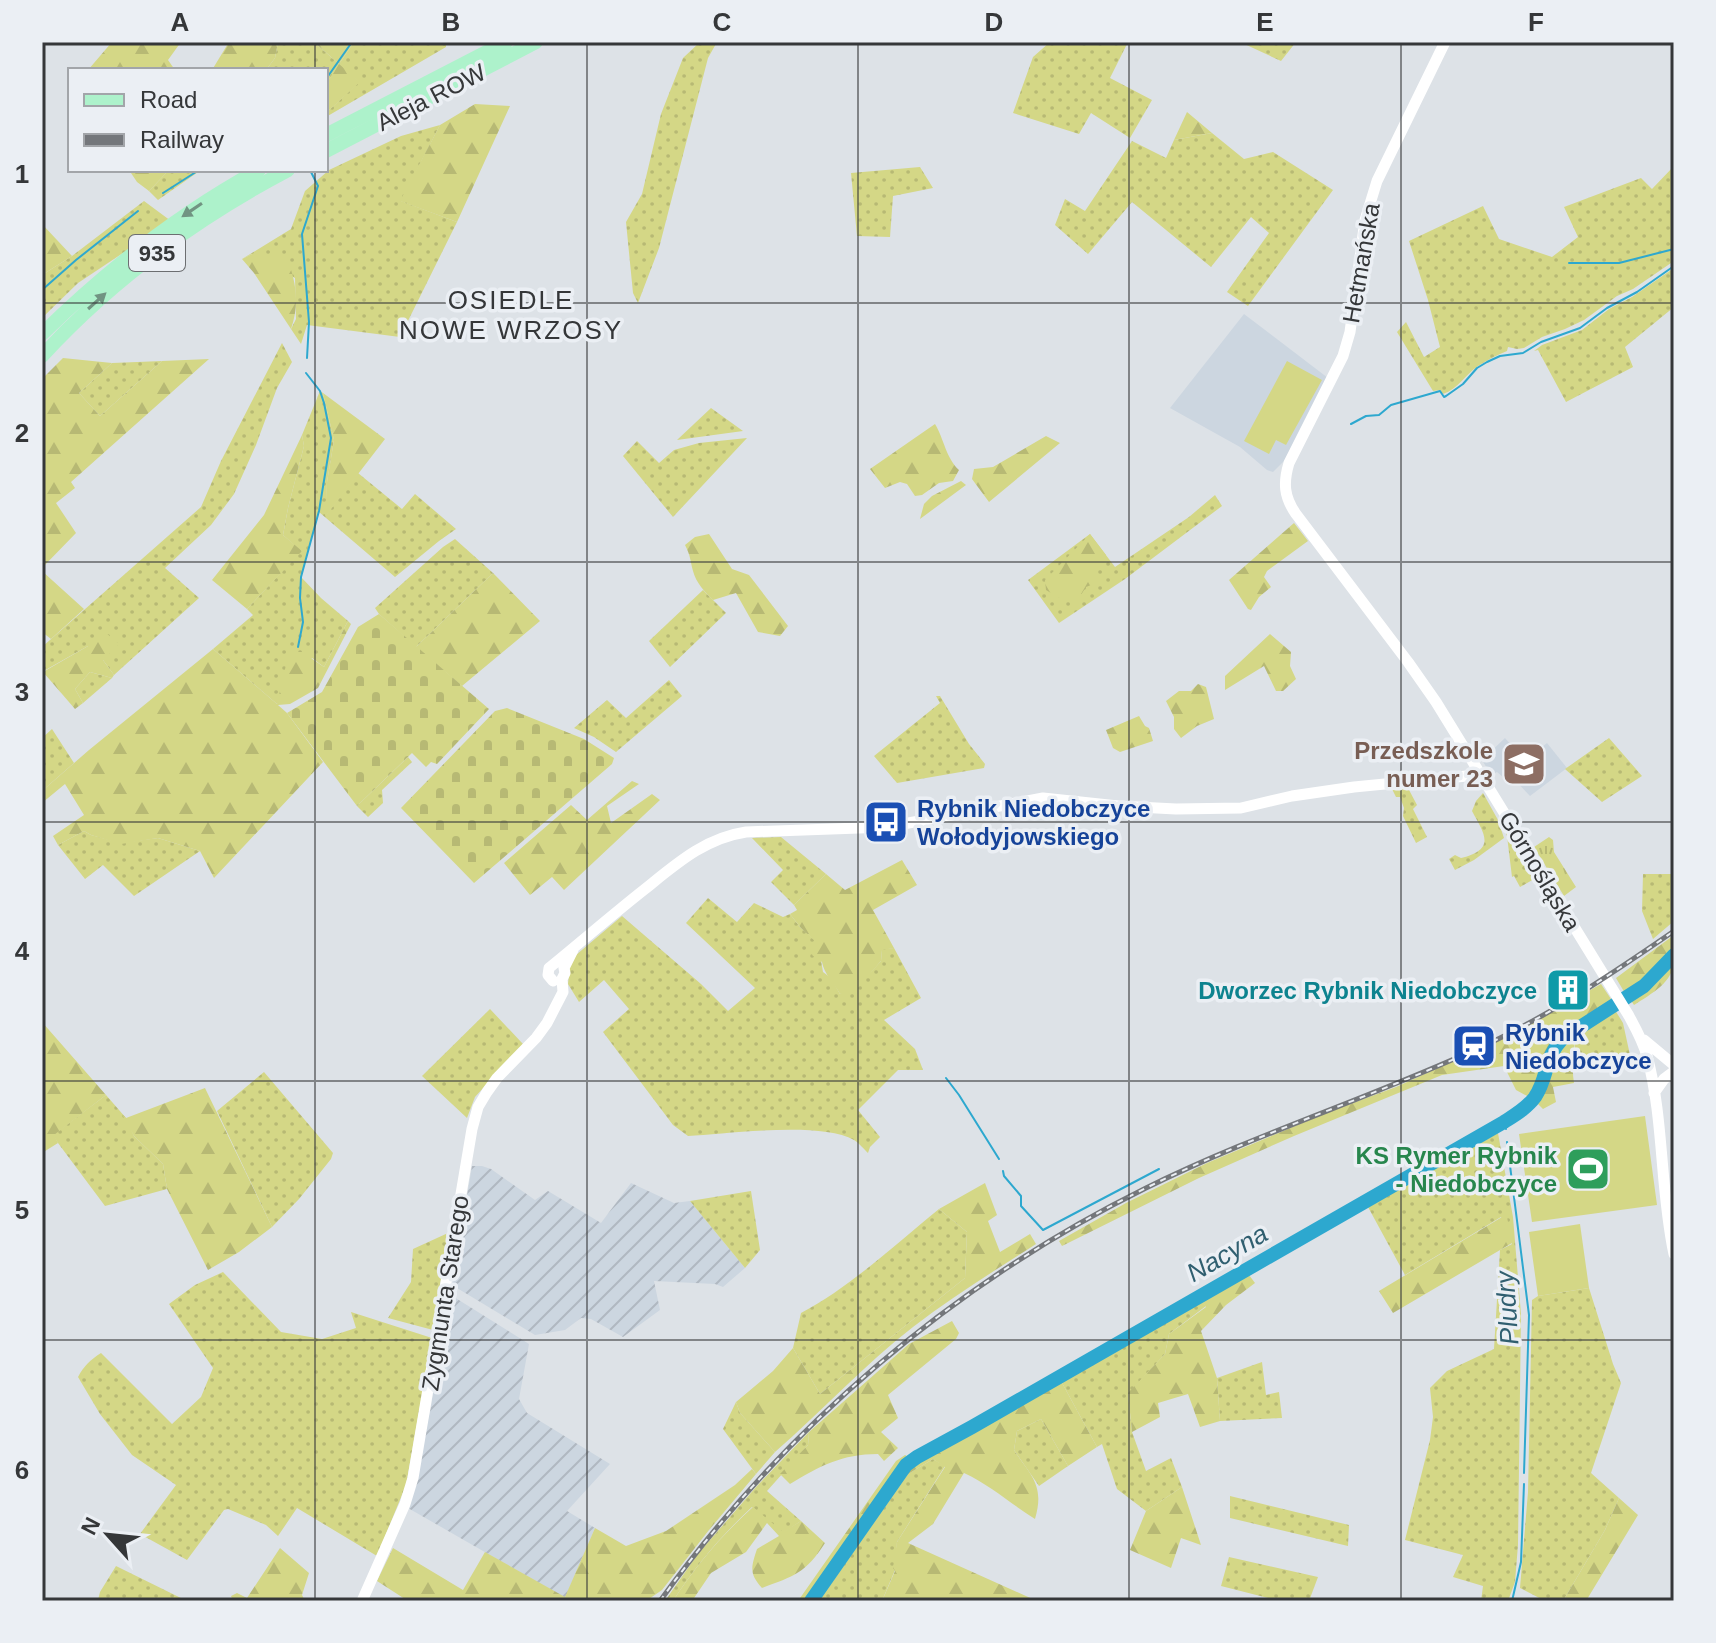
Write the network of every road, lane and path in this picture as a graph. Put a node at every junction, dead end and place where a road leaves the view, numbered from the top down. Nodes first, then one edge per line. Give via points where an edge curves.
1 (506, 42) edge
2 (536, 42) edge
3 (1445, 42) edge
4 (328, 134) edge
5 (328, 150) edge
6 (256, 172) edge
7 (284, 172) edge
8 (42, 334) edge
9 (42, 356) edge
10 (1284, 487) joint
11 (1480, 773) junction
12 (1640, 1037) junction
13 (1672, 1068) edge
14 (1650, 1069) junction
15 (1654, 1093) junction
16 (1674, 1254) edge
17 (362, 1601) edge

1 - 4 main road, Aleja ROW
2 - 5 main road, Aleja ROW
3 - 10 street, Hetmańska via 1377,181 1365,220 1343,356 1294,452
6 -> 8 main road, 935 via 137,250
9 -> 7 main road, 935 via 138,266
10 - 11 street, Górnośląska via 1291,507 1417,674
11 - 12 street, Górnośląska
11 - 17 street, Zygmunta Starego via 1292,796 1241,808 1043,798 887,827 739,833 689,855 574,948 558,973 556,1003 544,1028 497,1078 478,1107 413,1478
12 - 13 street
12 - 14 street, Górnośląska
13 - 14 street
13 - 15 street
14 - 15 street, Górnośląska
15 - 16 street, Górnośląska

